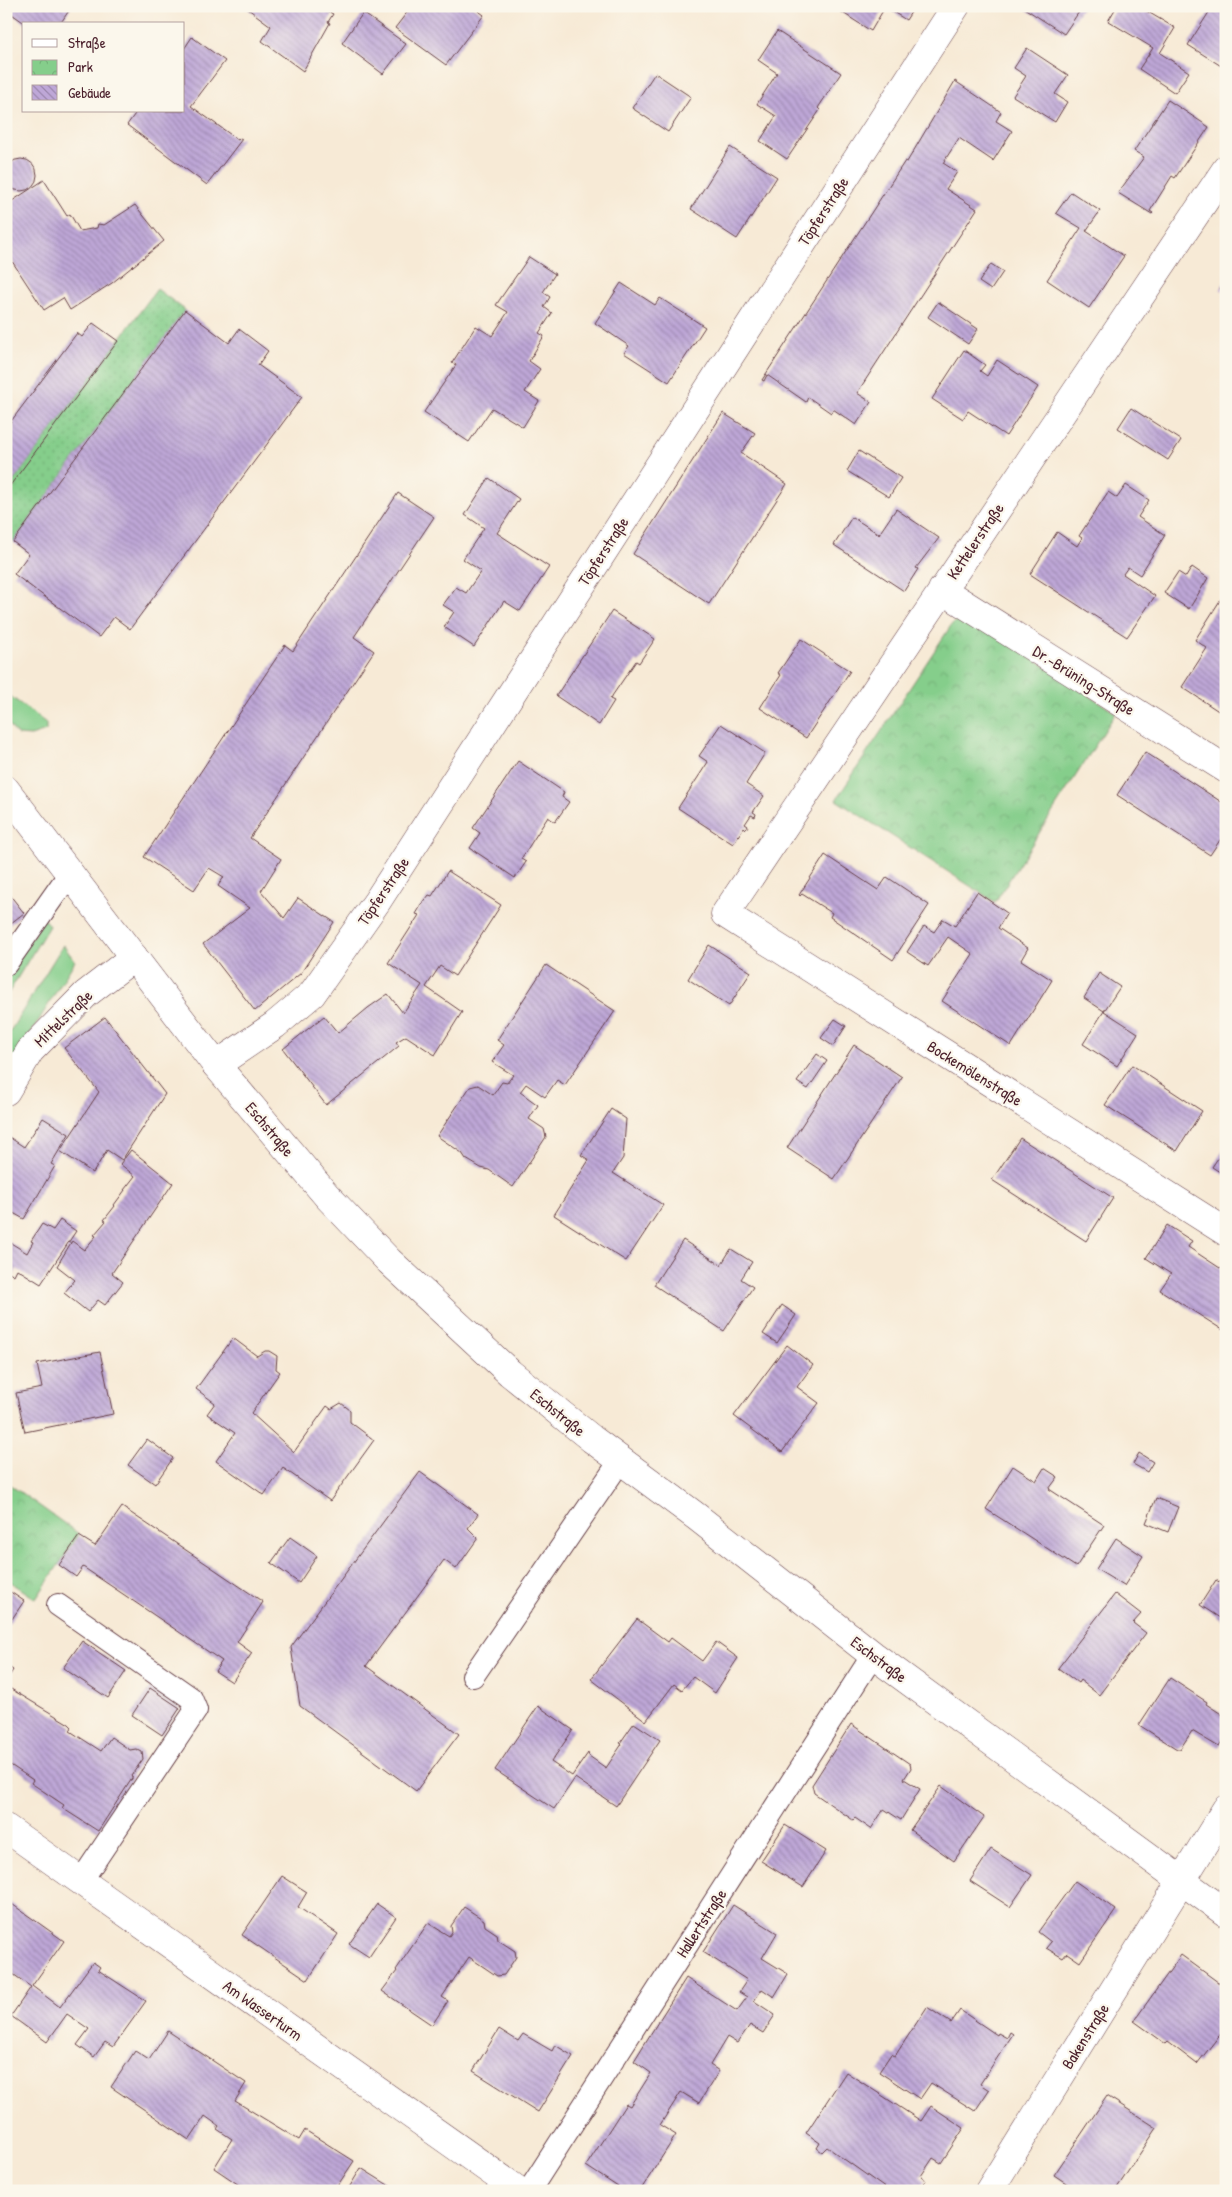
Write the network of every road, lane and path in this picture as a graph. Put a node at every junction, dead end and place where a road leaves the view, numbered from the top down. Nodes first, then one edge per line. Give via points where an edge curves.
1 (956, 6) edge
2 (1224, 175) edge
3 (942, 590) junction
4 (1226, 769) edge
5 (6, 790) edge
6 (70, 873) junction
7 (724, 914) joint
8 (134, 957) junction
9 (6, 964) edge
10 (216, 1065) junction
11 (6, 1091) edge
12 (1226, 1232) edge
13 (621, 1460) junction
14 (58, 1605) dead end
15 (873, 1655) junction
16 (473, 1676) dead end
17 (1226, 1809) edge
18 (6, 1828) edge
19 (80, 1881) junction
20 (1181, 1881) junction
21 (1226, 1913) edge
22 (519, 2191) edge
23 (529, 2191) edge
24 (989, 2191) edge

1 - 10 street, Töpferstraße via 383,892 312,994 275,1025
2 - 3 street, Kettelerstraße
3 - 4 street, Dr.-Brüning-Straße
3 - 7 street, Kettelerstraße
5 - 6 street, Eschstraße
6 - 8 street, Eschstraße
6 - 9 lane
7 - 12 street, Bockemölenstraße
8 - 10 street, Eschstraße
8 - 11 street, Mittelstraße via 86,994 30,1051
10 - 13 street, Eschstraße via 327,1196 389,1261 510,1373
13 - 15 street, Eschstraße
13 - 16 lane
14 - 19 lane via 191,1698 196,1710
15 - 20 street, Eschstraße
15 - 23 lane, Hallertstraße
17 - 20 street, Bakenstraße
18 - 19 street, Am Wasserturm
19 - 22 street, Am Wasserturm
20 - 21 street, Eschstraße
20 - 24 street, Bakenstraße

